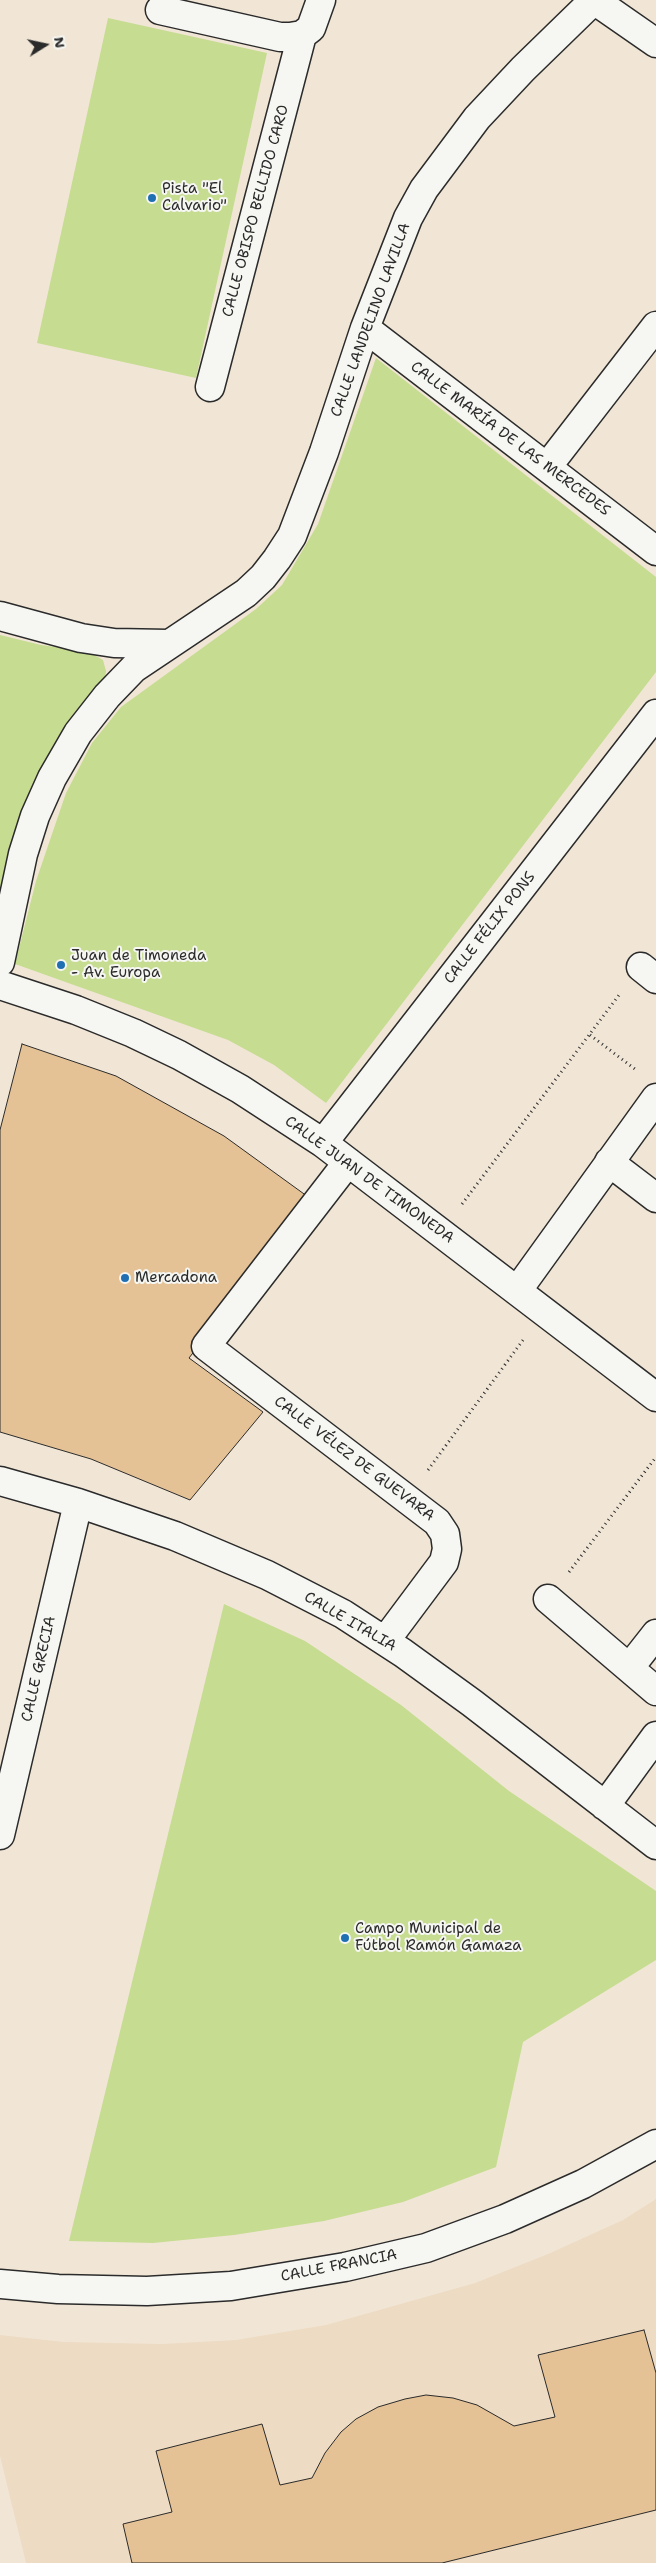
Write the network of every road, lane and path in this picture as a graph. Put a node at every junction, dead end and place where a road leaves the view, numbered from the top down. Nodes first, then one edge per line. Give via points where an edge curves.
1 (320, 0) edge
2 (594, 0) edge
3 (160, 10) dead end
4 (302, 35) junction
5 (656, 43) edge
6 (656, 326) edge
7 (365, 328) junction
8 (210, 387) dead end
9 (547, 467) junction
10 (656, 550) edge
11 (0, 616) edge
12 (168, 644) junction
13 (656, 714) edge
14 (0, 962) edge
15 (648, 973) edge
16 (0, 985) edge
17 (590, 1035) junction
18 (641, 1074) dead end
19 (656, 1098) edge
20 (324, 1142) junction
21 (348, 1162) junction
22 (610, 1162) junction
23 (656, 1198) edge
24 (440, 1232) junction
25 (517, 1291) junction
26 (544, 1311) junction
27 (656, 1397) edge
28 (656, 1456) edge
29 (0, 1482) edge
30 (407, 1499) junction
31 (78, 1502) junction
32 (548, 1598) joint
33 (656, 1634) edge
34 (385, 1641) junction
35 (630, 1667) junction
36 (656, 1691) edge
37 (656, 1736) edge
38 (606, 1806) junction
39 (0, 1835) edge
40 (656, 1846) edge
41 (656, 2144) edge
42 (0, 2284) edge

1 - 4 street, CALLE OBISPO BELLIDO CARO via 311,28
2 - 5 street
2 - 7 street, CALLE LANDELINO LAVILLA via 477,118 424,189 408,218
3 - 4 street via 280,37
4 - 8 street, CALLE OBISPO BELLIDO CARO
6 - 9 street
7 - 9 street, CALLE MARÍA DE LAS MERCEDES
7 - 12 street, CALLE LANDELINO LAVILLA via 292,536 264,577 246,593
9 - 10 street, CALLE MARÍA DE LAS MERCEDES
11 - 12 street via 81,638 114,643
12 - 14 street, CALLE LANDELINO LAVILLA via 134,668 107,696 78,733 52,778 35,816 24,854
13 - 20 street, CALLE FÉLIX PONS
15 - 17 path
16 - 20 street, CALLE JUAN DE TIMONEDA via 76,1010 179,1055
17 - 18 path
17 - 24 path
19 - 22 street
20 - 21 street, CALLE JUAN DE TIMONEDA
21 - 24 street, CALLE JUAN DE TIMONEDA
21 - 30 street, CALLE VÉLEZ DE GUEVARA via 206,1346
22 - 23 street
22 - 25 street
24 - 25 street, CALLE JUAN DE TIMONEDA
25 - 26 street, CALLE JUAN DE TIMONEDA
26 - 27 street, CALLE JUAN DE TIMONEDA
26 - 30 path
28 - 32 path
29 - 31 street, CALLE ITALIA
30 - 34 street, CALLE VÉLEZ DE GUEVARA via 437,1522 445,1534 448,1548 444,1562
31 - 34 street, CALLE ITALIA via 175,1536 267,1575 343,1614
31 - 39 street, CALLE GRECIA
32 - 35 street
33 - 35 street
34 - 38 street, CALLE ITALIA
35 - 36 street
37 - 38 street
38 - 40 street, CALLE ITALIA
41 - 42 street, CALLE FRANCIA via 583,2184 506,2219 426,2248 345,2268 231,2286 146,2291 58,2290

